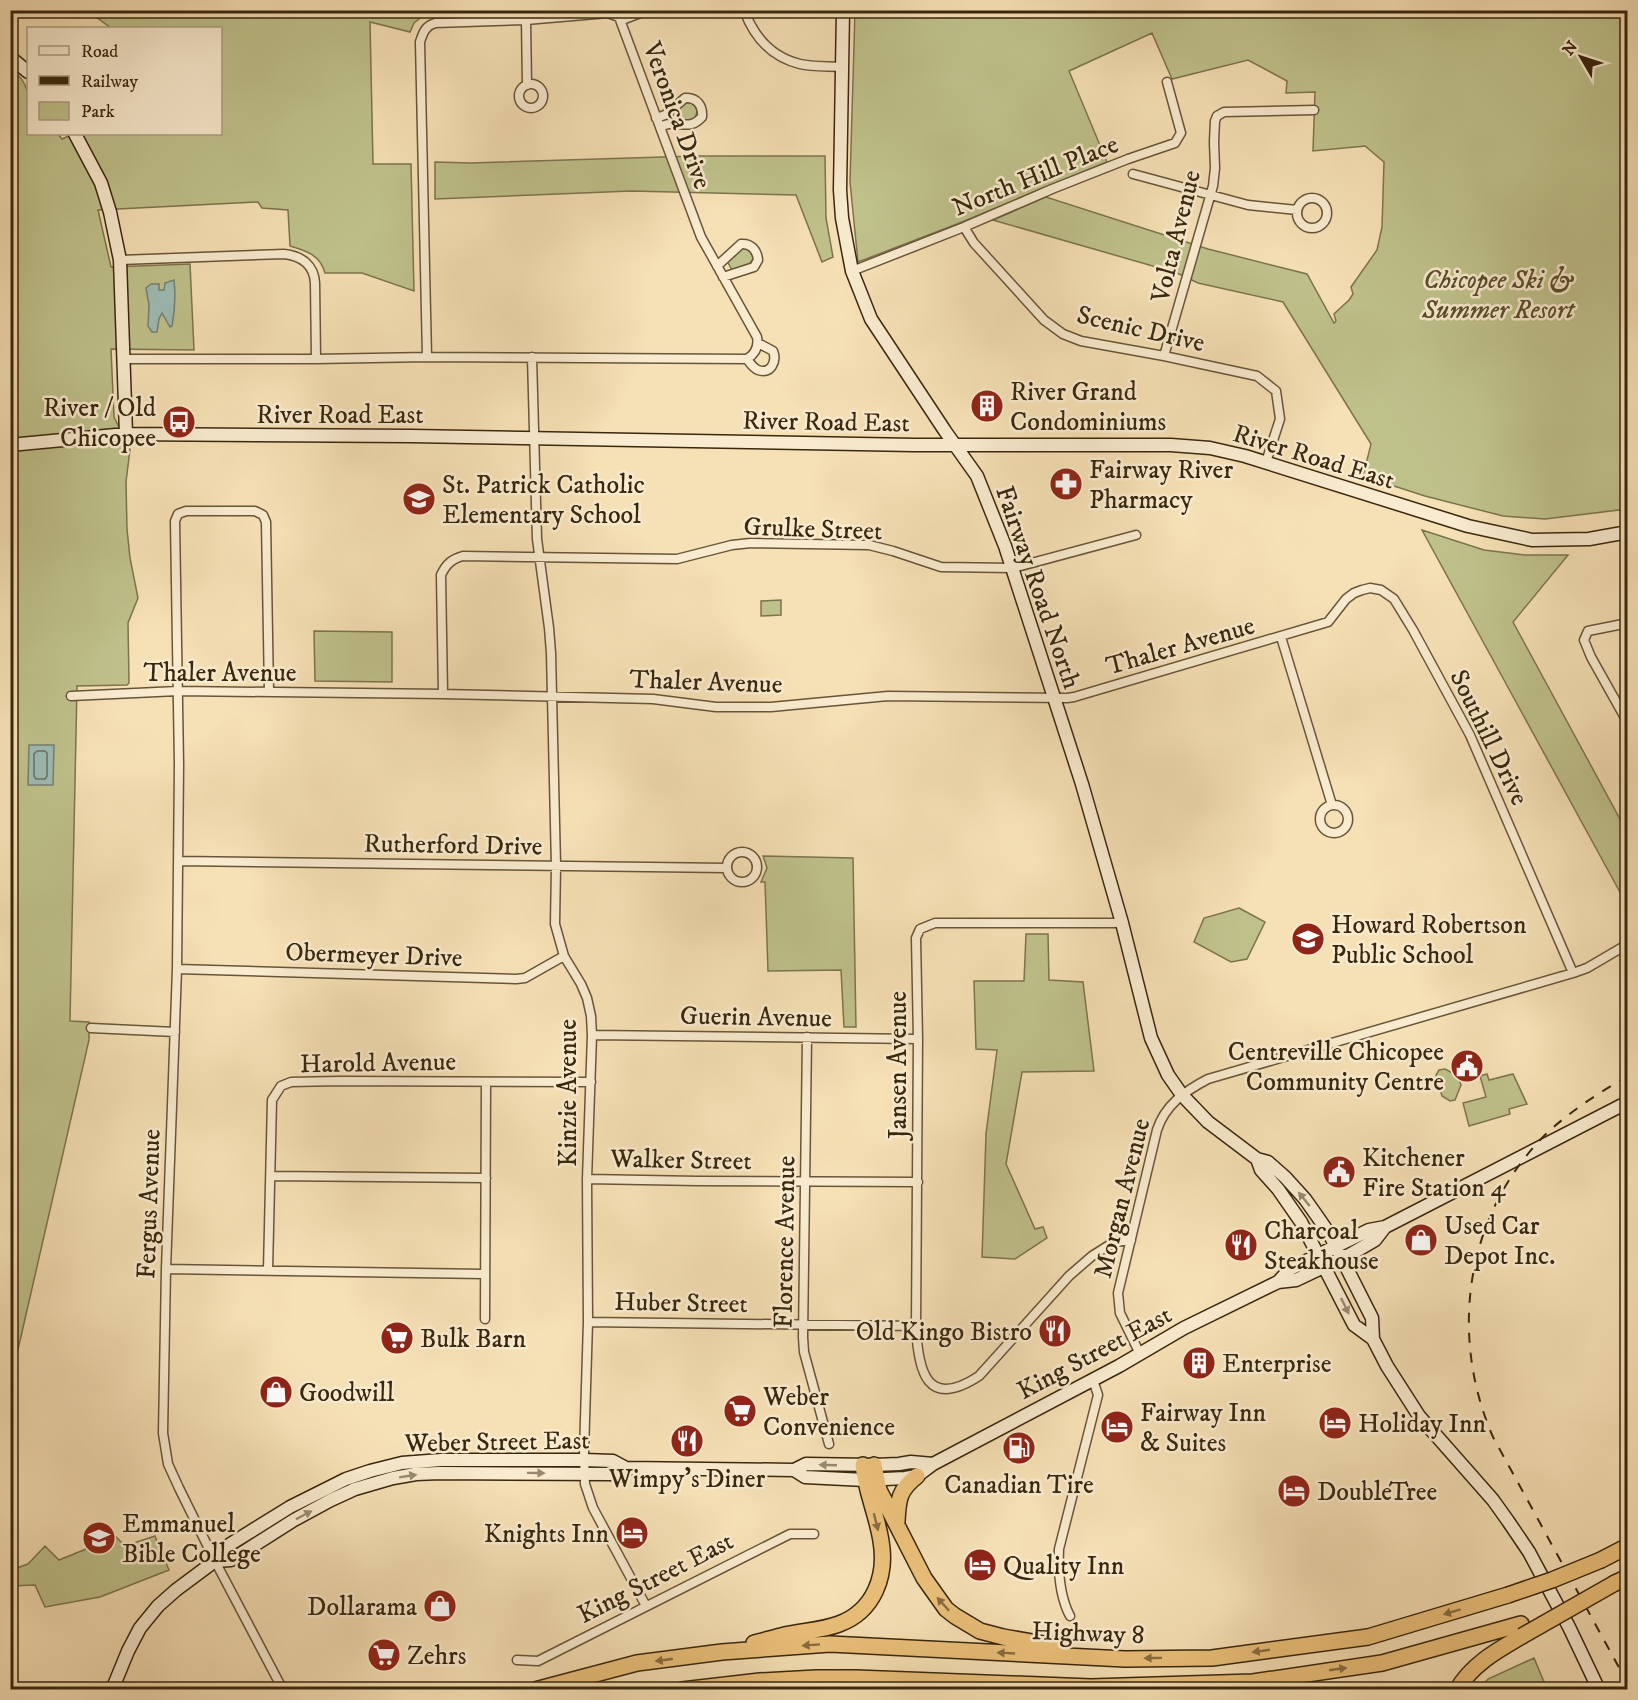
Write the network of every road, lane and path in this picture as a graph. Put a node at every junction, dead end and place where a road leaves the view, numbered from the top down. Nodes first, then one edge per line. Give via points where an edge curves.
1 (648, 10) edge
2 (744, 10) edge
3 (843, 10) edge
4 (621, 16) edge
5 (526, 20) junction
6 (10, 57) edge
7 (842, 67) junction
8 (27, 71) edge
9 (1167, 82) dead end
10 (527, 85) dead end
11 (1314, 110) dead end
12 (658, 123) junction
13 (76, 135) edge
14 (1132, 174) dead end
15 (1211, 194) junction
16 (1297, 210) dead end
17 (964, 227) junction
18 (120, 260) junction
19 (717, 266) junction
20 (852, 270) junction
21 (723, 277) junction
22 (758, 343) junction
23 (1164, 356) junction
24 (427, 357) junction
25 (532, 357) junction
26 (124, 359) junction
27 (316, 359) junction
28 (747, 359) junction
29 (126, 434) junction
30 (534, 439) junction
31 (954, 444) junction
32 (10, 445) edge
33 (1266, 462) junction
34 (1628, 532) edge
35 (1136, 535) dead end
36 (539, 558) junction
37 (1013, 568) junction
38 (1328, 622) joint
39 (1628, 623) edge
40 (1281, 637) junction
41 (178, 691) junction
42 (269, 692) junction
43 (443, 694) junction
44 (71, 696) dead end
45 (553, 697) junction
46 (1054, 698) junction
47 (1628, 723) edge
48 (1332, 805) dead end
49 (178, 861) junction
50 (556, 866) junction
51 (727, 868) dead end
52 (1122, 923) junction
53 (1628, 944) edge
54 (564, 956) junction
55 (177, 969) junction
56 (1573, 973) junction
57 (91, 1028) dead end
58 (175, 1032) junction
59 (592, 1035) junction
60 (807, 1037) junction
61 (918, 1039) junction
62 (486, 1082) junction
63 (591, 1082) junction
64 (1182, 1095) junction
65 (1628, 1102) edge
66 (1257, 1159) junction
67 (271, 1176) junction
68 (486, 1178) junction
69 (587, 1179) junction
70 (805, 1181) junction
71 (918, 1182) junction
72 (1131, 1240) junction
73 (1339, 1253) junction
74 (1322, 1261) junction
75 (166, 1269) junction
76 (268, 1270) junction
77 (484, 1274) junction
78 (484, 1319) dead end
79 (588, 1322) junction
80 (804, 1325) junction
81 (916, 1326) junction
82 (1373, 1339) junction
83 (1140, 1354) junction
84 (1093, 1380) junction
85 (829, 1444) dead end
86 (584, 1460) junction
87 (933, 1464) junction
88 (626, 1468) junction
89 (870, 1472) junction
90 (584, 1474) junction
91 (917, 1476) junction
92 (897, 1525) junction
93 (814, 1534) dead end
94 (1628, 1546) edge
95 (215, 1561) junction
96 (1621, 1580) edge
97 (646, 1606) junction
98 (1070, 1616) dead end
99 (1522, 1630) junction
100 (722, 1652) junction
101 (1085, 1656) junction
102 (517, 1660) dead end
103 (1098, 1688) edge
104 (112, 1689) edge
105 (283, 1689) edge
106 (535, 1689) edge
107 (682, 1689) edge
108 (1457, 1689) edge
109 (1599, 1689) edge

1 - 4 street
2 - 7 street via 756,36 780,56 799,64
3 - 7 main road, Fairway Road North
4 - 5 street, Veronica Drive via 608,13
4 - 12 street, Veronica Drive
5 - 10 street
5 - 24 street, Veronica Drive via 435,23 423,33 420,42
6 - 8 main road
7 - 20 main road, Fairway Road North via 840,190
9 - 17 street, North Hill Place via 1180,133 1175,143
11 - 15 street, Volta Avenue via 1224,112 1218,116
12 - 12 street via 694,124 702,117 701,107 693,98 685,98
12 - 19 street, Veronica Drive via 701,237
13 - 18 main road via 101,183
14 - 15 street
15 - 16 street via 1248,205
15 - 23 street, Volta Avenue
17 - 20 street, North Hill Place
17 - 23 street, Scenic Drive via 1044,320 1063,334 1081,341
18 - 26 main road
18 - 27 street via 284,254 299,259 312,268 315,277
19 - 21 street, Veronica Drive
19 - 21 street via 741,244 755,251 758,260 754,267
20 - 31 main road, Fairway Road North via 871,319
21 - 22 street, Veronica Drive
22 - 28 street
22 - 28 street, Veronica Drive via 773,351 773,364 767,370 759,370
23 - 33 street, Scenic Drive via 1257,376 1276,392 1280,418
24 - 25 street, Veronica Drive
24 - 27 street, Veronica Drive
25 - 28 street, Veronica Drive
25 - 30 street, Kinzie Avenue
26 - 27 street, Veronica Drive
26 - 29 main road
29 - 30 main road, River Road East
29 - 32 main road, River Road East
30 - 31 main road, River Road East
30 - 36 street, Kinzie Avenue
31 - 33 main road, River Road East via 1171,445 1210,448
31 - 37 main road, Fairway Road North via 977,476
33 - 34 main road, River Road East via 1468,526 1532,540 1589,539
35 - 37 street, Grulke Street
36 - 37 street, Grulke Street via 677,559 751,543 858,545 893,551 941,567
36 - 43 street, Grulke Street via 463,556 444,568 440,583
36 - 45 street, Kinzie Avenue
37 - 46 main road, Fairway Road North
38 - 40 street, Thaler Avenue
38 - 56 street, Southill Drive via 1346,599 1362,590 1381,590 1394,599 1470,735
39 - 47 street via 1588,631 1584,640
40 - 46 street, Thaler Avenue via 1074,697
40 - 48 street
41 - 42 street, Thaler Avenue
41 - 42 street, Fergus Avenue via 175,521 178,514 186,511 263,515
41 - 44 street, Thaler Avenue
41 - 49 street, Fergus Avenue
42 - 43 street, Thaler Avenue
43 - 45 street, Thaler Avenue
45 - 46 street, Thaler Avenue via 653,699 716,707 771,707 888,696
45 - 50 street, Kinzie Avenue
46 - 52 main road, Fairway Road North
49 - 50 street, Rutherford Drive
49 - 55 street, Fergus Avenue
50 - 51 street, Rutherford Drive
50 - 54 street, Kinzie Avenue via 555,924
52 - 61 street, Jansen Avenue via 935,923 920,929 916,938
52 - 64 main road, Fairway Road North via 1151,1038
53 - 56 street, Morgan Avenue
54 - 55 street, Obermeyer Drive via 516,979
54 - 59 street, Kinzie Avenue via 587,998
55 - 58 street, Fergus Avenue
56 - 64 street, Morgan Avenue via 1208,1079
57 - 58 street
58 - 75 street, Fergus Avenue
59 - 60 street, Guerin Avenue
59 - 63 street, Kinzie Avenue
60 - 61 street, Guerin Avenue
60 - 70 street, Florence Avenue
61 - 71 street, Jansen Avenue
62 - 63 street, Harold Avenue
62 - 67 street, Harold Avenue via 339,1081 291,1082 281,1086 272,1100
62 - 68 street
63 - 69 street, Kinzie Avenue
64 - 66 main road, Fairway Road North via 1208,1122
64 - 72 street, Morgan Avenue via 1161,1118
65 - 73 main road, King Street East via 1385,1227 1375,1240
73 -> 66 main road, Fairway Road North via 1296,1188 1268,1162
66 - 74 main road, Fairway Road North via 1261,1170 1289,1203
67 - 68 street
67 - 76 street, Harold Avenue
68 - 77 street
69 - 70 street, Walker Street
69 - 79 street, Kinzie Avenue
70 - 71 street, Walker Street
70 - 80 street, Florence Avenue
71 - 81 street, Jansen Avenue
72 - 81 street, Jansen Avenue via 1114,1242 1069,1276 967,1385 946,1390 932,1385 922,1369
72 - 83 street, Morgan Avenue via 1118,1304
73 - 74 main road, King Street East
73 - 82 main road, Fairway Road North via 1372,1318
74 -> 82 main road, Fairway Road North via 1354,1325
74 - 83 main road, King Street East via 1296,1280 1278,1282
75 - 76 street
75 - 95 street, Fergus Avenue via 163,1433 168,1464
76 - 77 street
77 - 78 street
79 - 80 street, Huber Street
79 - 86 street, Kinzie Avenue
80 - 81 street, Huber Street
80 - 85 street, Florence Avenue via 804,1352
82 - 109 main road via 1419,1416 1493,1500 1524,1544
83 - 84 main road, King Street East
84 - 87 main road, King Street East
84 - 98 street via 1098,1395 1059,1549 1062,1595
86 - 88 main road, Weber Street East via 613,1461
86 - 90 street, Kinzie Avenue
86 - 95 main road, Weber Street East via 432,1460 370,1471 291,1507 224,1548
87 - 89 main road, King Street East via 911,1462
87 - 91 main road, King Street East
88 - 89 main road, Weber Street East via 794,1470 806,1464
88 - 90 main road, Weber Street East via 613,1474
89 - 91 main road, King Street East via 905,1479
89 - 92 highway
89 -> 100 highway via 883,1561 882,1576 869,1602 840,1623
95 -> 90 main road, Weber Street East via 231,1560 331,1500 393,1478 440,1473
90 - 97 street, Kinzie Avenue via 593,1508
91 - 92 highway via 901,1493
101 -> 92 highway via 980,1631 955,1616 932,1591
93 - 97 street, King Street East via 790,1534
94 -> 101 highway, Highway 8, bridge via 1552,1580 1368,1637 1212,1658
95 - 104 main road, Weber Street East via 158,1606 140,1628
95 - 105 street, Fergus Avenue
96 - 99 highway, Highway 8, bridge
97 - 102 street, King Street East via 538,1662
103 -> 99 highway, Highway 8 via 1253,1682 1382,1663
99 - 108 highway via 1464,1677
101 -> 100 highway, Highway 8 via 830,1644
100 -> 106 highway, Highway 8 via 637,1663
103 - 107 highway, Highway 8 via 816,1678

